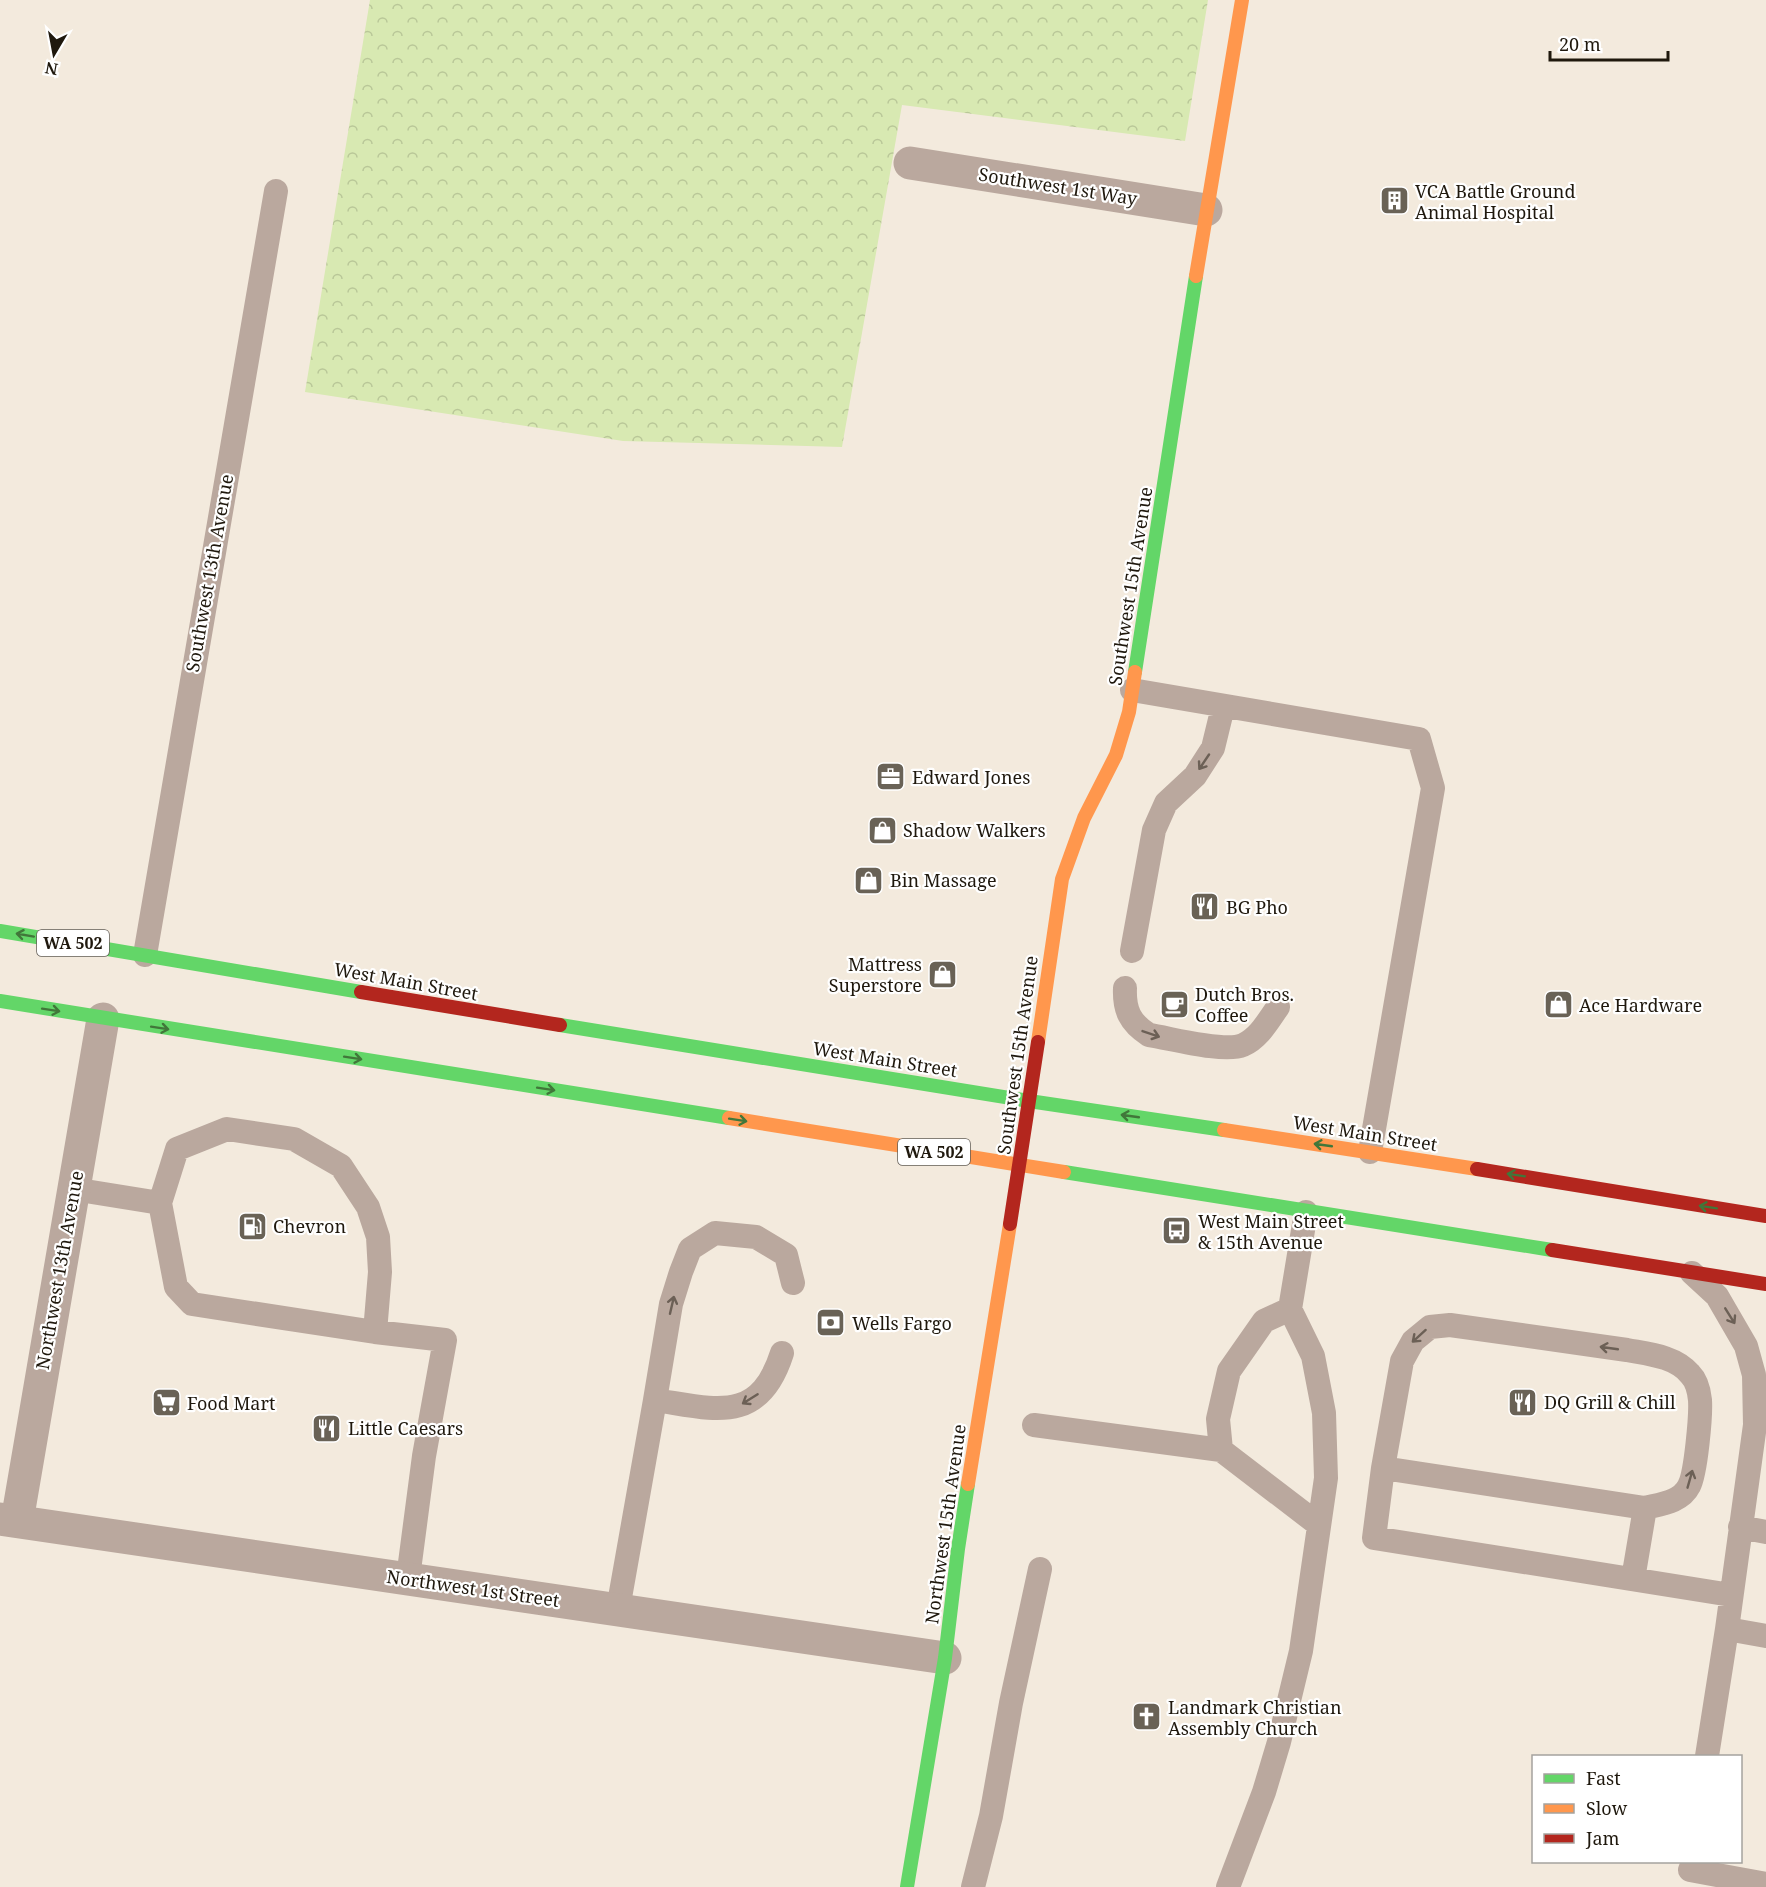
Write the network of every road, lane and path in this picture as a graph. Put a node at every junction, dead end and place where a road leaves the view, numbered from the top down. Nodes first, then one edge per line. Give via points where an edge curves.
1 (1242, 0) edge
2 (910, 162) dead end
3 (276, 191) dead end
4 (1206, 210) junction
5 (1132, 690) junction
6 (1223, 707) junction
7 (0, 931) edge
8 (1132, 951) dead end
9 (145, 955) junction
10 (1125, 988) dead end
11 (0, 1001) edge
12 (1278, 1007) dead end
13 (103, 1018) junction
14 (1029, 1101) junction
15 (1370, 1152) junction
16 (1019, 1166) junction
17 (73, 1189) junction
18 (160, 1203) junction
19 (1306, 1212) junction
20 (1766, 1216) edge
21 (1692, 1273) junction
22 (793, 1282) dead end
23 (1766, 1284) edge
24 (1290, 1309) junction
25 (375, 1332) junction
26 (782, 1353) dead end
27 (655, 1400) junction
28 (1034, 1425) dead end
29 (1221, 1450) junction
30 (1383, 1468) junction
31 (1645, 1508) junction
32 (8, 1520) edge
33 (1319, 1525) junction
34 (1740, 1527) junction
35 (1766, 1532) edge
36 (1040, 1569) dead end
37 (408, 1578) junction
38 (1633, 1580) junction
39 (1731, 1595) junction
40 (618, 1609) junction
41 (1727, 1629) junction
42 (1766, 1636) edge
43 (945, 1658) junction
44 (1707, 1755) edge
45 (1689, 1873) edge
46 (1766, 1884) edge
47 (907, 1887) edge
48 (973, 1887) edge
49 (1228, 1887) edge

1 - 4 main road, Southwest 15th Avenue
2 - 4 street, Southwest 1st Way
3 - 9 lane, Southwest 13th Avenue
4 - 5 main road, Southwest 15th Avenue
5 - 6 lane
5 - 14 main road, Southwest 15th Avenue via 1116,755 1084,818 1062,879
6 -> 8 lane via 1213,748 1195,776 1166,803 1154,830
6 - 15 lane via 1419,740 1433,788
9 -> 7 main road, West Main Street / WA 502
9 - 14 main road, West Main Street / WA 502
10 -> 12 lane via 1129,1017 1149,1035 1227,1048 1243,1045 1261,1031
11 -> 13 main road, WA 502
13 -> 16 main road, WA 502
13 - 17 street, Northwest 13th Avenue
15 -> 14 main road, West Main Street / WA 502
14 - 16 main road, Southwest 15th Avenue
20 -> 15 main road, West Main Street / WA 502
16 - 19 main road, WA 502
16 - 43 main road, Northwest 15th Avenue via 958,1549
17 - 18 lane
17 - 32 street, Northwest 13th Avenue
18 - 25 lane via 176,1287 192,1304
18 - 25 lane via 177,1149 227,1129 294,1139 341,1166 368,1207 378,1237 380,1272
19 - 21 main road, WA 502
19 - 24 lane
21 - 23 main road, WA 502
21 -> 34 lane via 1717,1296 1734,1323 1746,1346 1754,1376 1755,1425
27 -> 22 lane via 671,1304 690,1248 715,1233 756,1237 786,1255
24 - 29 lane via 1264,1321 1229,1371 1218,1419
24 - 33 lane via 1313,1356 1324,1413 1326,1478
25 - 37 lane via 445,1340
26 -> 27 lane via 763,1392 737,1408
27 - 40 lane
28 - 29 lane
29 - 33 lane
30 - 31 lane
31 -> 30 lane via 1675,1501 1689,1487 1700,1402 1698,1386 1676,1362 1627,1350 1450,1325 1430,1327 1413,1341 1402,1361
30 - 38 lane via 1374,1538
31 - 38 lane
32 - 37 street, Northwest 1st Street
33 - 49 lane via 1301,1651 1279,1742
34 - 35 lane
34 - 39 lane
36 - 48 lane
37 - 40 street, Northwest 1st Street
38 - 39 lane
39 - 41 lane
40 - 43 street, Northwest 1st Street
41 - 42 lane
41 - 44 lane
43 - 47 main road, Northwest 15th Avenue
45 - 46 lane

